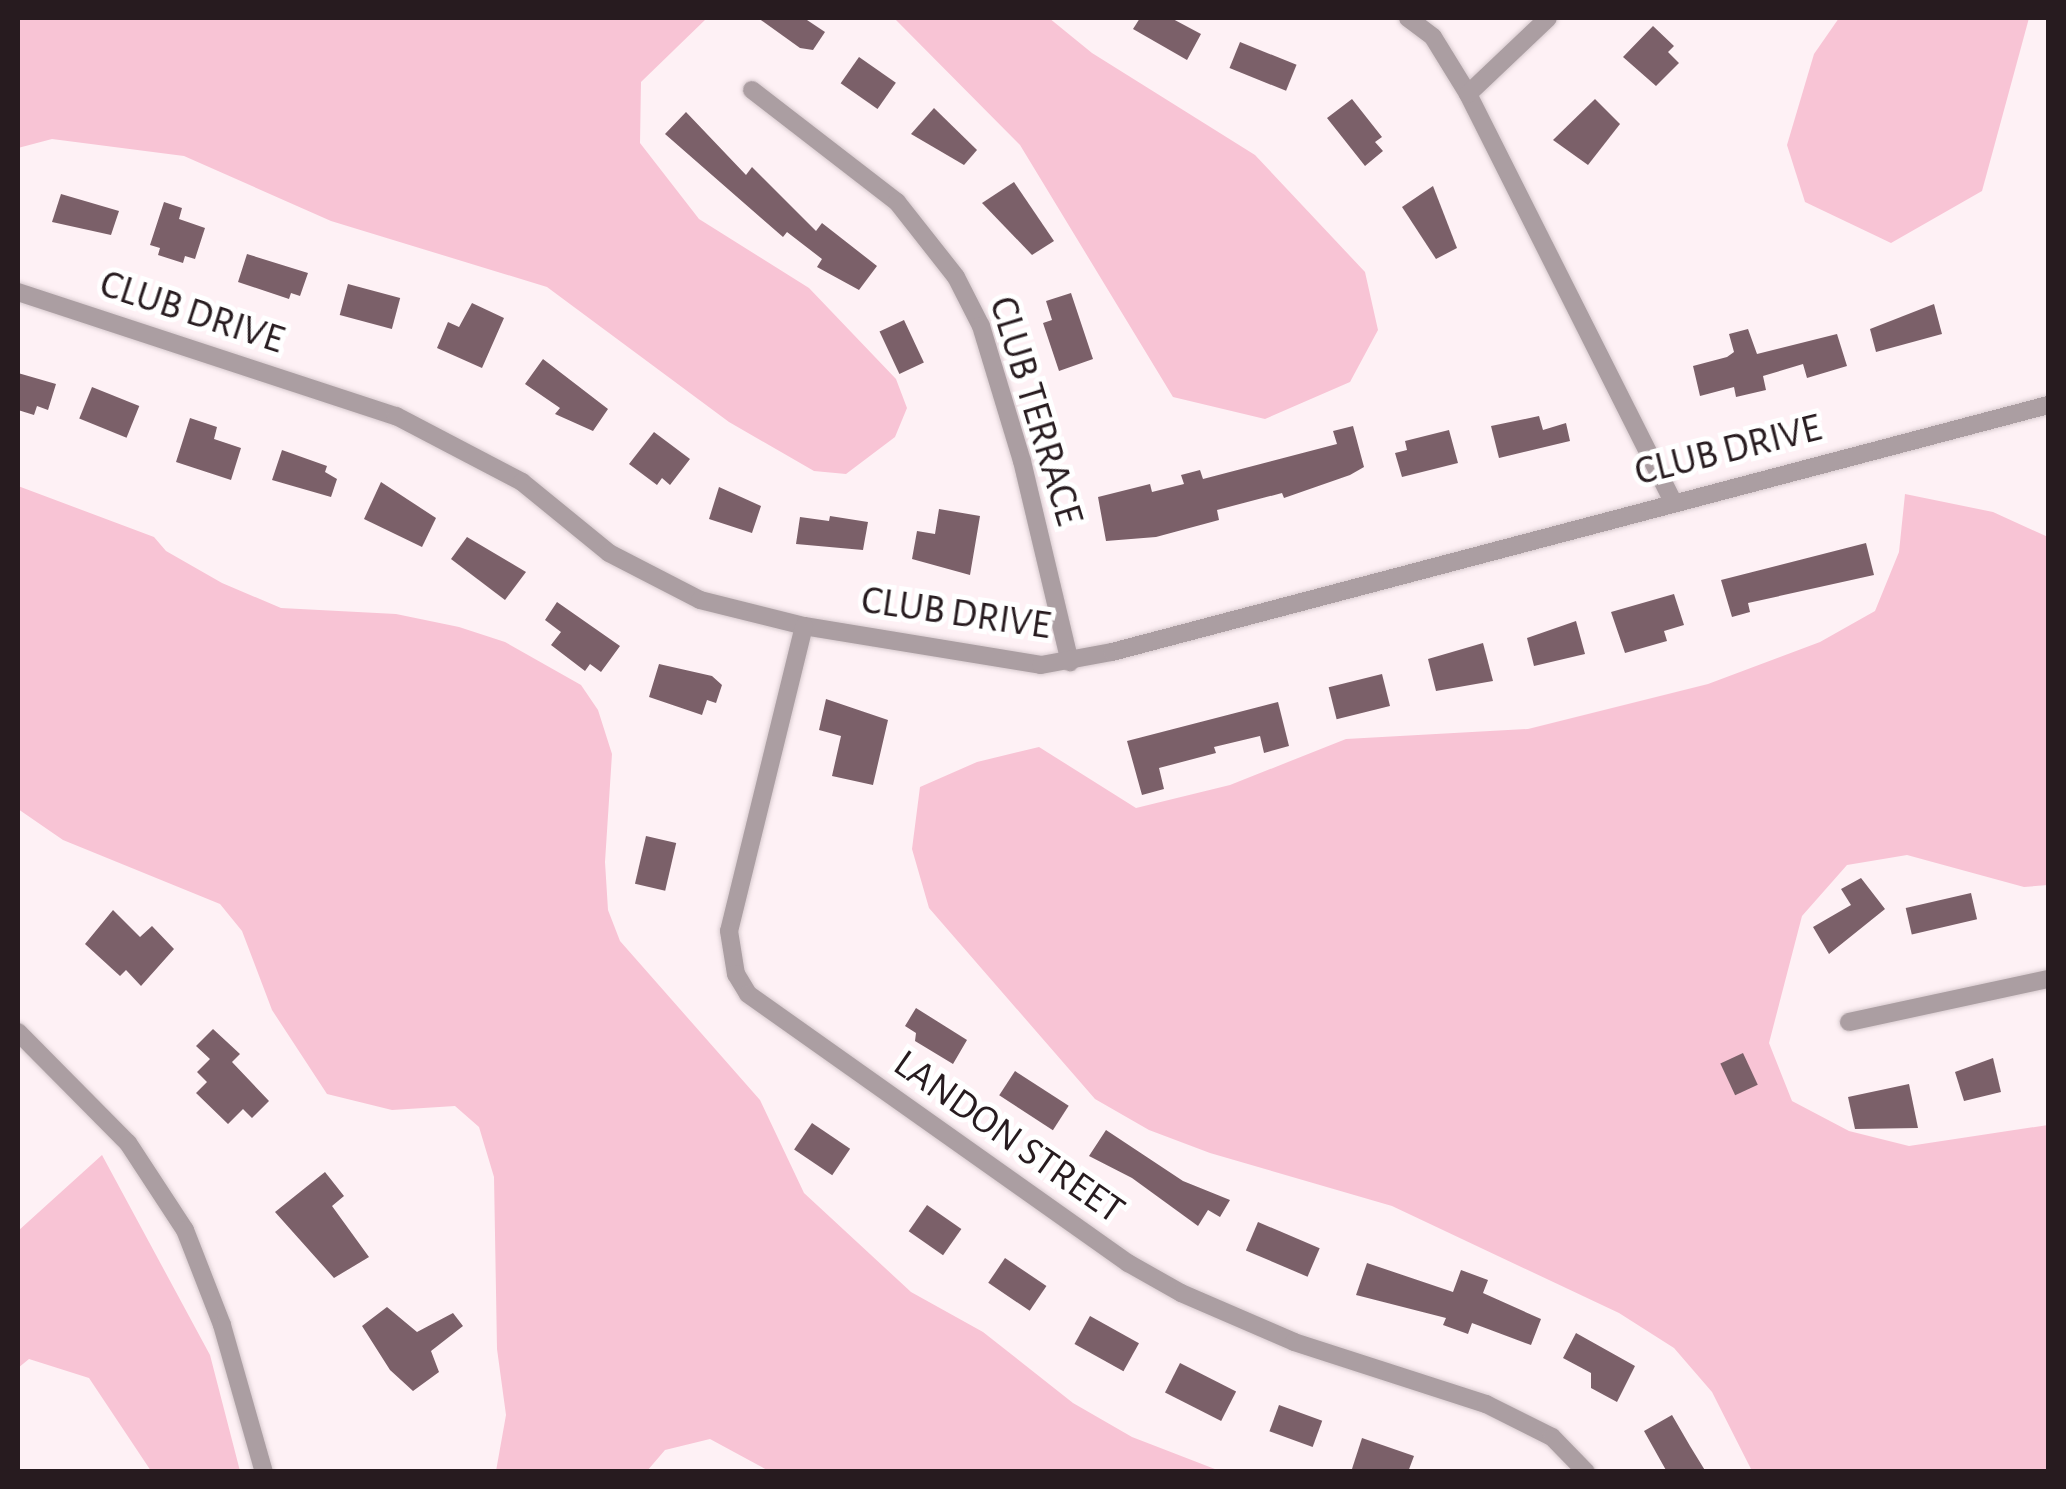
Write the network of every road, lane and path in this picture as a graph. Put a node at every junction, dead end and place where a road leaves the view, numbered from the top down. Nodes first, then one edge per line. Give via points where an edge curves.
1 (1408, 18) edge
2 (1548, 18) edge
3 (752, 90) dead end
4 (1468, 94) junction
5 (18, 292) edge
6 (2048, 405) edge
7 (1672, 500) junction
8 (804, 626) junction
9 (1070, 662) junction
10 (2048, 980) edge
11 (1849, 1022) dead end
12 (18, 1032) edge
13 (264, 1472) edge
14 (1586, 1472) edge

1 - 4 street via 1434,37
2 - 4 street
3 - 9 street, CLUB TERRACE via 897,202 956,276 981,326 1022,461
4 - 7 street
5 - 8 street, CLUB DRIVE via 396,416 522,482 654,581
6 - 7 street, CLUB DRIVE
7 - 9 street, CLUB DRIVE
8 - 9 street, CLUB DRIVE via 1012,662
8 - 14 street, LANDON STREET via 729,931 736,974 748,994 1155,1278 1294,1342 1486,1404 1552,1437
10 - 11 street
12 - 13 street via 128,1143 185,1230 222,1325

